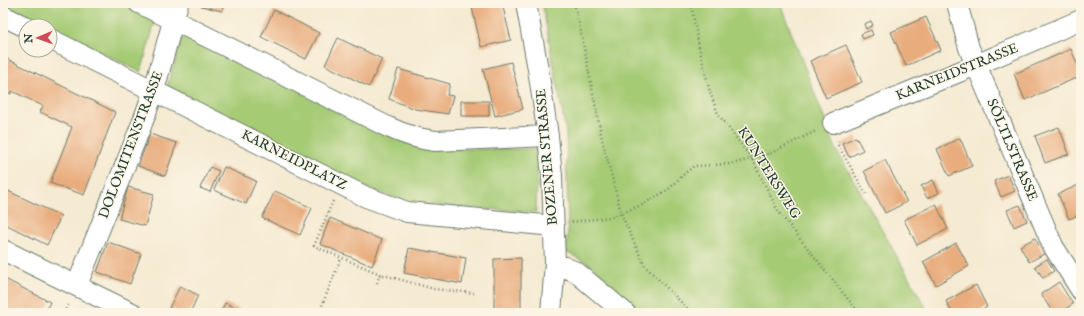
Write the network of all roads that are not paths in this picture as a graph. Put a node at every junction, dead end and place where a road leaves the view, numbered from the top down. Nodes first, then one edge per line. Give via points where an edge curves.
1 (139, 3) edge
2 (526, 3) edge
3 (957, 3) edge
4 (176, 12) edge
5 (3, 16) edge
6 (1081, 20) edge
7 (18, 23) edge
8 (58, 43) edge
9 (976, 65) junction
10 (154, 90) junction
11 (833, 123) road end
12 (548, 136) junction
13 (554, 226) junction
14 (3, 250) edge
15 (555, 263) junction
16 (77, 286) junction
17 (1081, 290) edge
18 (132, 313) edge
19 (551, 313) edge
20 (626, 313) edge

1 - 4 street
2 - 12 street, BOZENER STRASSE
3 - 9 street, SÖLTLSTRASSE
4 - 10 street, DOLOMITENSTRASSE
4 - 12 street via 388,127 419,139 452,141
5 - 7 street
6 - 9 street, KARNEIDSTRASSE
8 - 10 street, KARNEIDPLATZ
9 - 11 street, KARNEIDSTRASSE
9 - 17 street, SÖLTLSTRASSE via 1053,246
10 - 13 street, KARNEIDPLATZ via 366,197 407,212
10 - 16 street, DOLOMITENSTRASSE
12 - 13 street, BOZENER STRASSE
13 - 15 street, BOZENER STRASSE
14 - 16 street
15 - 19 street, BOZENER STRASSE
15 - 20 street via 576,272
16 - 18 street

